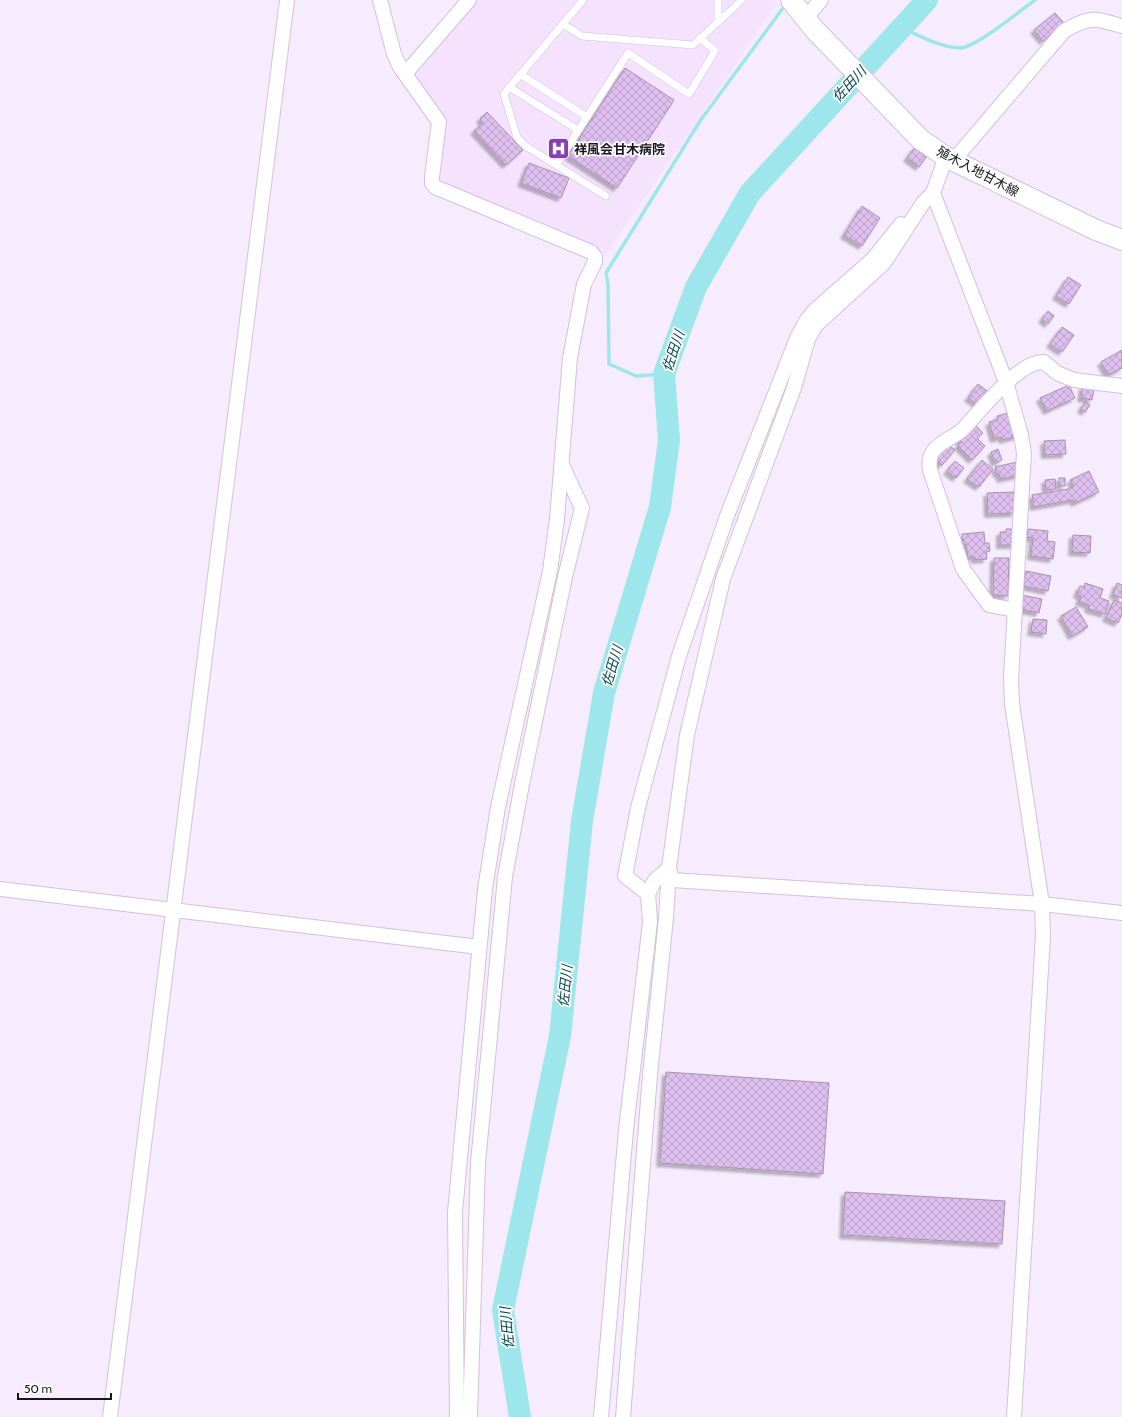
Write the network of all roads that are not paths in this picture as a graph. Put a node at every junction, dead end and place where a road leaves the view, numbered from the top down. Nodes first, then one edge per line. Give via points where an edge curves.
1 (287, 0) edge
2 (380, 0) edge
3 (469, 0) edge
4 (584, 0) edge
5 (718, 0) edge
6 (742, 0) edge
7 (790, 0) edge
8 (820, 0) edge
9 (718, 22) junction
10 (563, 24) junction
11 (810, 24) junction
12 (1122, 26) edge
13 (700, 38) junction
14 (405, 74) junction
15 (520, 74) junction
16 (509, 87) junction
17 (587, 117) junction
18 (578, 130) junction
19 (950, 159) junction
20 (556, 165) junction
21 (933, 192) junction
22 (606, 196) dead end
23 (922, 203) junction
24 (1122, 240) edge
25 (1006, 382) junction
26 (1122, 386) edge
27 (562, 465) junction
28 (1015, 610) junction
29 (669, 868) junction
30 (0, 889) edge
31 (648, 894) junction
32 (1042, 904) junction
33 (174, 910) junction
34 (1122, 913) edge
35 (479, 947) junction
36 (110, 1417) edge
37 (457, 1417) edge
38 (470, 1417) edge
39 (601, 1417) edge
40 (622, 1417) edge
41 (1014, 1417) edge

1 - 33 street
2 - 14 street via 394,54
3 - 14 street
4 - 10 lane
5 - 9 lane
6 - 9 lane
7 - 11 main road, 殖木入地甘木線
8 - 11 street
9 - 13 lane
10 - 13 lane via 582,36 693,45
10 - 15 lane
11 - 19 main road, 殖木入地甘木線 via 920,139
12 - 19 street via 1090,19 1082,20 1064,32
13 - 17 lane via 715,51 689,94 628,53
14 - 27 street via 439,122 432,177 435,187 590,252 595,257 584,284 570,358
15 - 16 lane
15 - 17 lane
16 - 18 lane
16 - 20 lane via 504,94 517,137 524,145
17 - 18 lane
18 - 20 lane
19 - 21 street
19 - 24 main road, 殖木入地甘木線 via 1096,230
20 - 22 lane
21 - 23 street
21 - 25 street
23 - 29 street via 884,263 816,325 808,338 794,388 723,579 687,735
23 - 31 street via 892,233 873,258 814,311 797,338 727,516 679,656 660,723 638,808 625,876
25 - 26 street via 1035,362 1044,362 1057,373 1074,380
25 - 28 street via 1024,453
25 - 28 street via 961,431 934,449 929,462 963,569 989,605
27 - 35 street via 550,571 498,807
27 - 38 street via 582,508 560,600 505,877 478,1163
28 - 32 street via 1012,704
29 - 31 street via 655,880
29 - 32 street via 672,880
29 - 40 street
30 - 33 street
31 - 39 street via 650,922 626,1130
32 - 34 street
32 - 41 street via 1043,936
33 - 35 street
33 - 36 street
35 - 37 street via 455,1212

